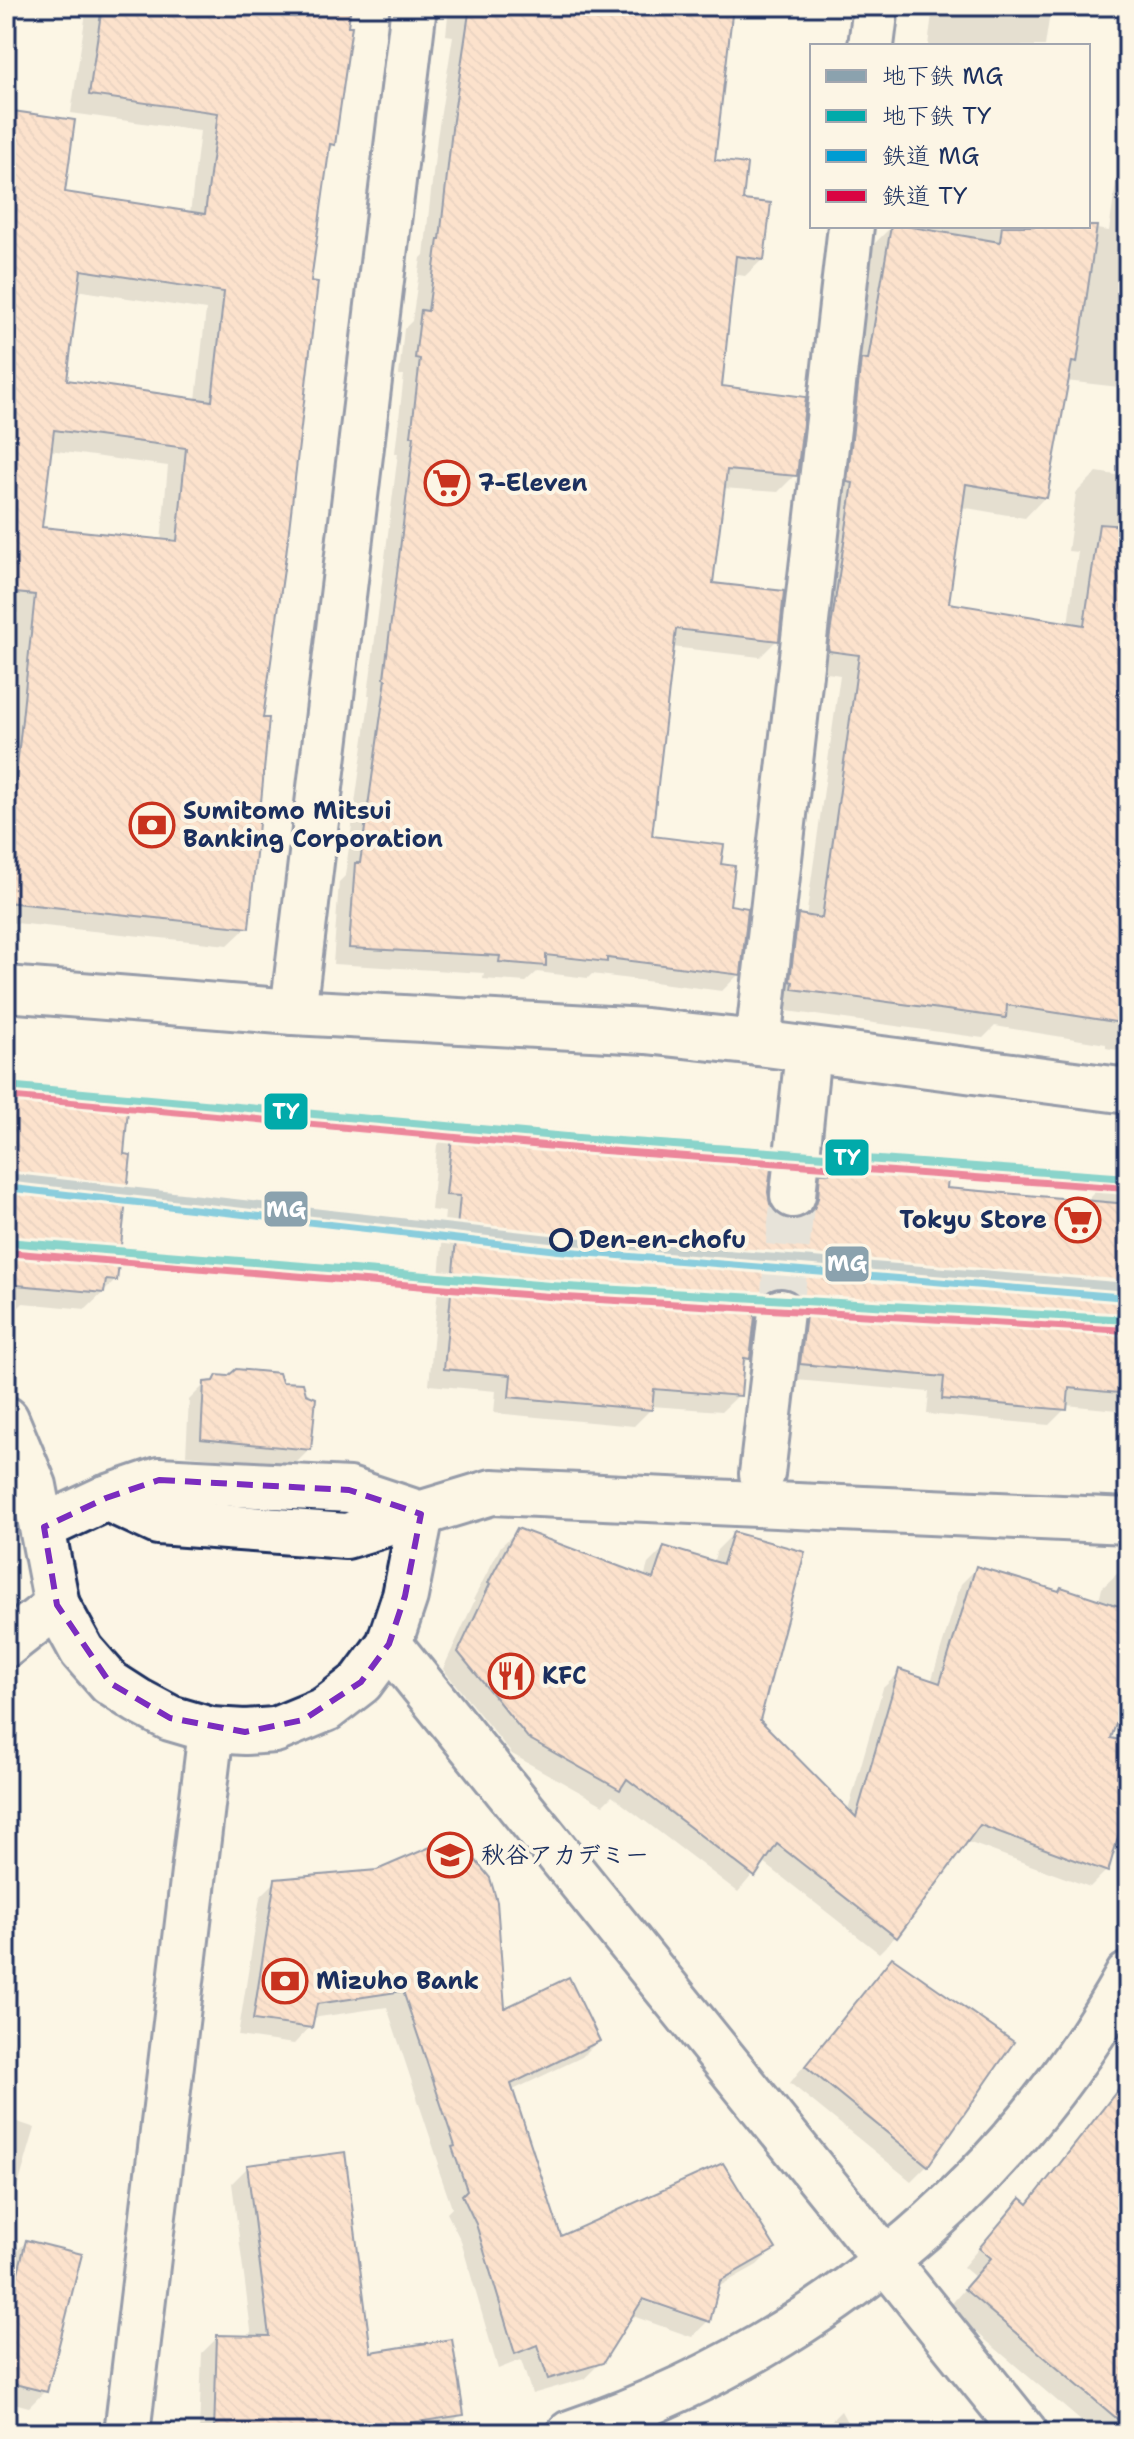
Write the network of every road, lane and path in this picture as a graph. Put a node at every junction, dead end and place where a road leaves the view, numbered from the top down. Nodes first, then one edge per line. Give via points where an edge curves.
1 (414, 6) edge
2 (876, 6) edge
3 (871, 44) edge
4 (851, 228) edge
5 (6, 989) edge
6 (293, 1012) junction
7 (758, 1043) junction
8 (806, 1070) dead end
9 (1128, 1091) edge
10 (793, 1195) tunnel mouth
11 (781, 1312) tunnel mouth
12 (6, 1419) edge
13 (762, 1474) dead end
14 (421, 1514) junction
15 (1128, 1521) edge
16 (44, 1527) junction
17 (57, 1605) junction
18 (389, 1644) junction
19 (6, 1645) edge
20 (211, 1730) junction
21 (1128, 1975) edge
22 (887, 2261) junction
23 (127, 2433) edge
24 (570, 2433) edge
25 (1025, 2433) edge

1 - 6 street
2 - 3 street
4 - 7 street
5 - 6 street
6 - 7 street via 646,1031
7 - 9 street
8 - 10 street
11 - 13 street
12 - 16 street via 34,1486
14 - 15 street via 492,1492
14 - 16 street via 346,1536 158,1522 106,1498
14 - 18 street via 405,1596
16 - 17 street
17 - 19 street
17 - 20 street via 82,1651 110,1683 170,1718
18 - 20 street via 361,1682 326,1709 275,1730
18 - 22 street
20 - 23 street
21 - 22 street via 1097,2031 1032,2119 966,2191
22 - 24 street via 806,2320 726,2366
22 - 25 street

